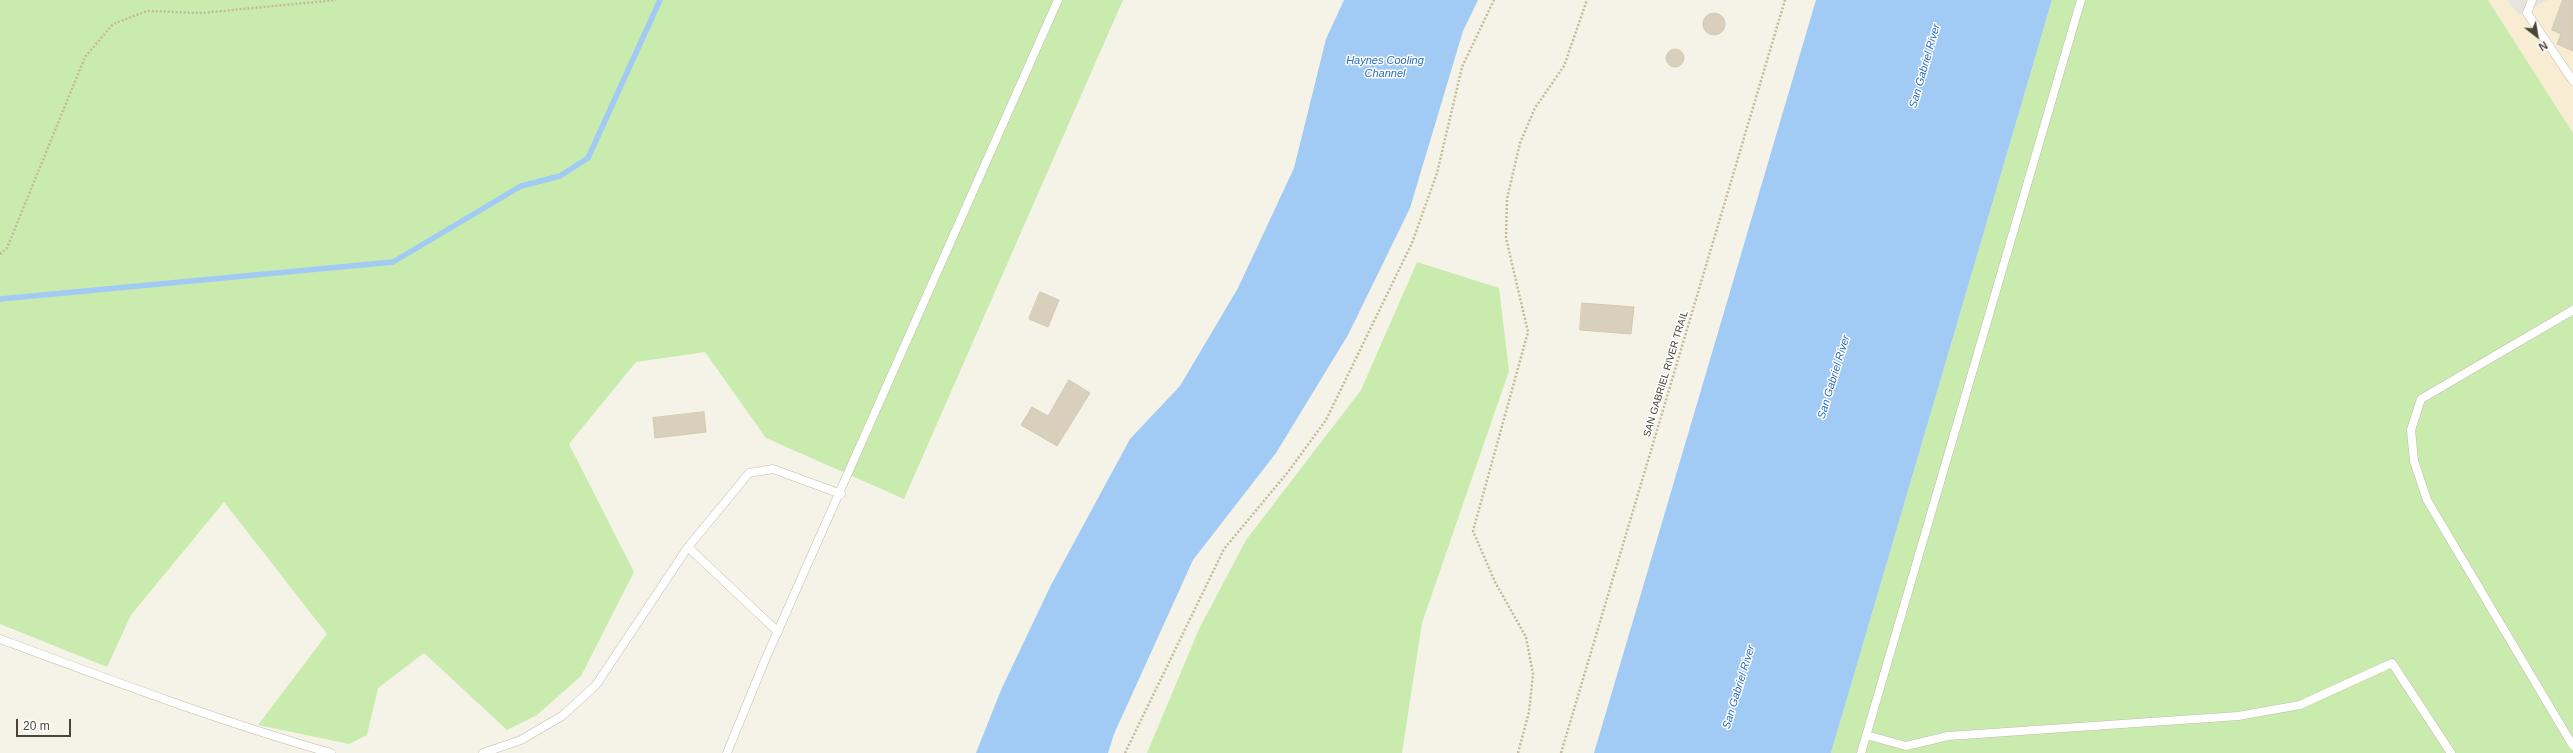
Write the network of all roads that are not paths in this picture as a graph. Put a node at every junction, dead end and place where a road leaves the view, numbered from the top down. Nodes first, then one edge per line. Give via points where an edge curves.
1 (1058, 0) edge
2 (2081, 0) edge
3 (2532, 0) edge
4 (2573, 81) edge
5 (2573, 310) edge
6 (841, 494) junction
7 (688, 547) junction
8 (778, 632) junction
9 (0, 639) edge
10 (1866, 735) junction
11 (2573, 746) edge
12 (331, 753) edge
13 (483, 753) edge
14 (727, 753) edge
15 (1861, 753) edge
16 (2451, 753) edge

1 - 6 lane
2 - 10 lane
3 - 4 lane via 2527,13
5 - 11 lane via 2421,399 2411,430 2414,461 2427,500
6 - 7 lane via 773,469 749,473
6 - 8 lane
7 - 8 lane
7 - 13 lane via 596,685 562,716 521,740
8 - 14 lane
9 - 12 lane via 160,699
10 - 15 lane
10 - 16 lane via 1906,746 1948,736 2238,716 2300,705 2392,663

